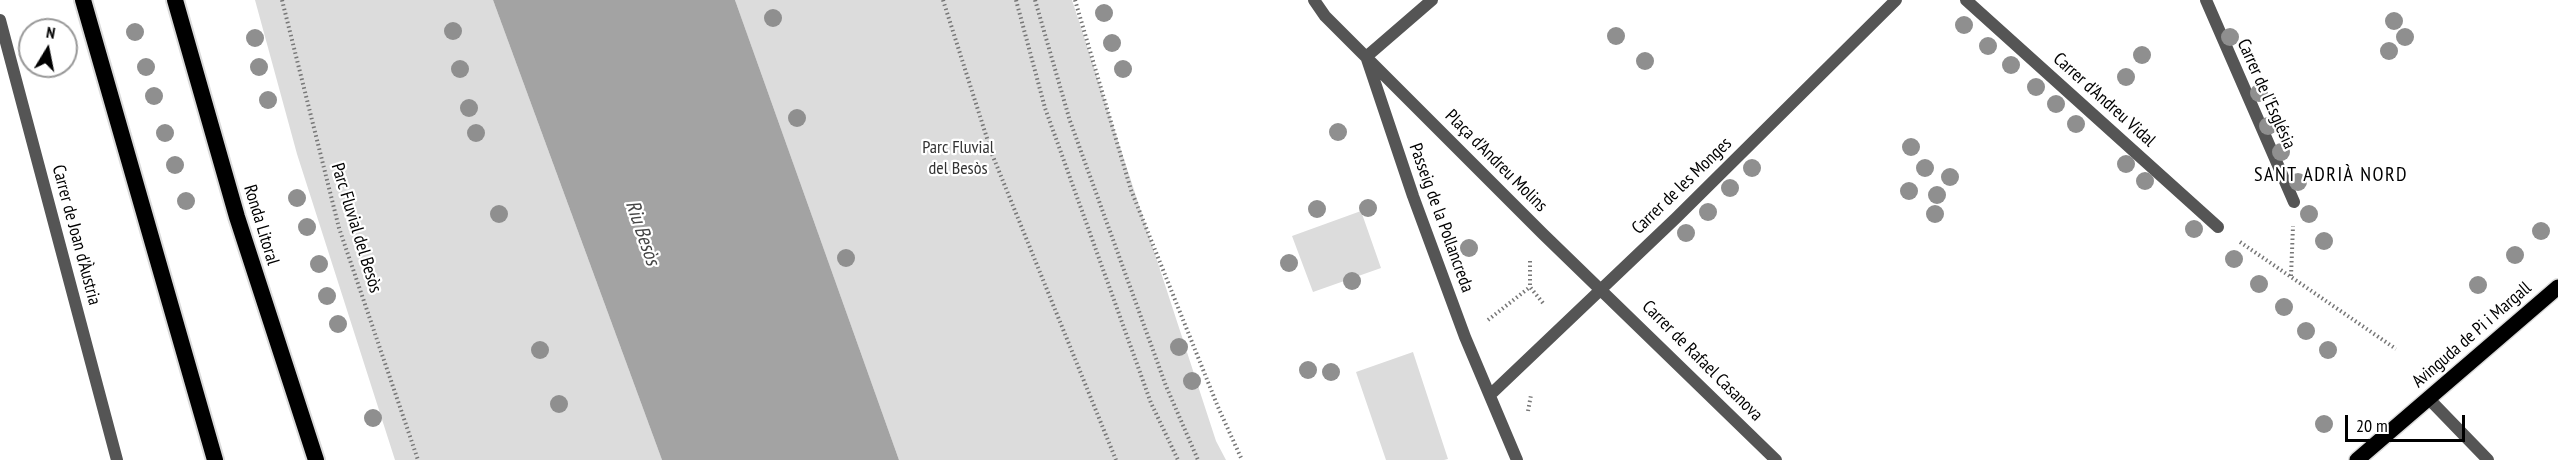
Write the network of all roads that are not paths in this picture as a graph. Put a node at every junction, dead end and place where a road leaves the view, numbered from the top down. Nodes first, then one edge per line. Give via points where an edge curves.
1 (82, 0) edge
2 (176, 0) edge
3 (1314, 0) edge
4 (1432, 0) edge
5 (1896, 0) edge
6 (1966, 0) edge
7 (2206, 0) edge
8 (0, 20) edge
9 (1366, 57) junction
10 (2294, 202) road end
11 (2218, 227) road end
12 (2558, 287) edge
13 (1602, 288) junction
14 (1490, 395) junction
15 (2429, 399) junction
16 (117, 460) edge
17 (215, 460) edge
18 (316, 460) edge
19 (1516, 460) edge
20 (1776, 460) edge
21 (2357, 460) edge
22 (2488, 460) edge

1 - 17 highway
2 - 18 highway, Ronda Litoral via 237,217
3 - 9 street, Passeig de la Pollancreda
4 - 9 street
5 - 13 street, Carrer de les Monges
6 - 11 street, Carrer d'Andreu Vidal
7 - 10 street, Carrer de l'Església
8 - 16 street, Carrer de Joan d'Àustria
9 - 13 street, Plaça d'Andreu Molins
9 - 14 street, Passeig de la Pollancreda via 1413,196
12 - 15 main road, Avinguda de Pi i Margall
13 - 14 street, Carrer de les Monges
13 - 20 street, Carrer de Rafael Casanova
14 - 19 street, Passeig de la Pollancreda
15 - 21 main road, Avinguda de Pi i Margall
15 - 22 street

